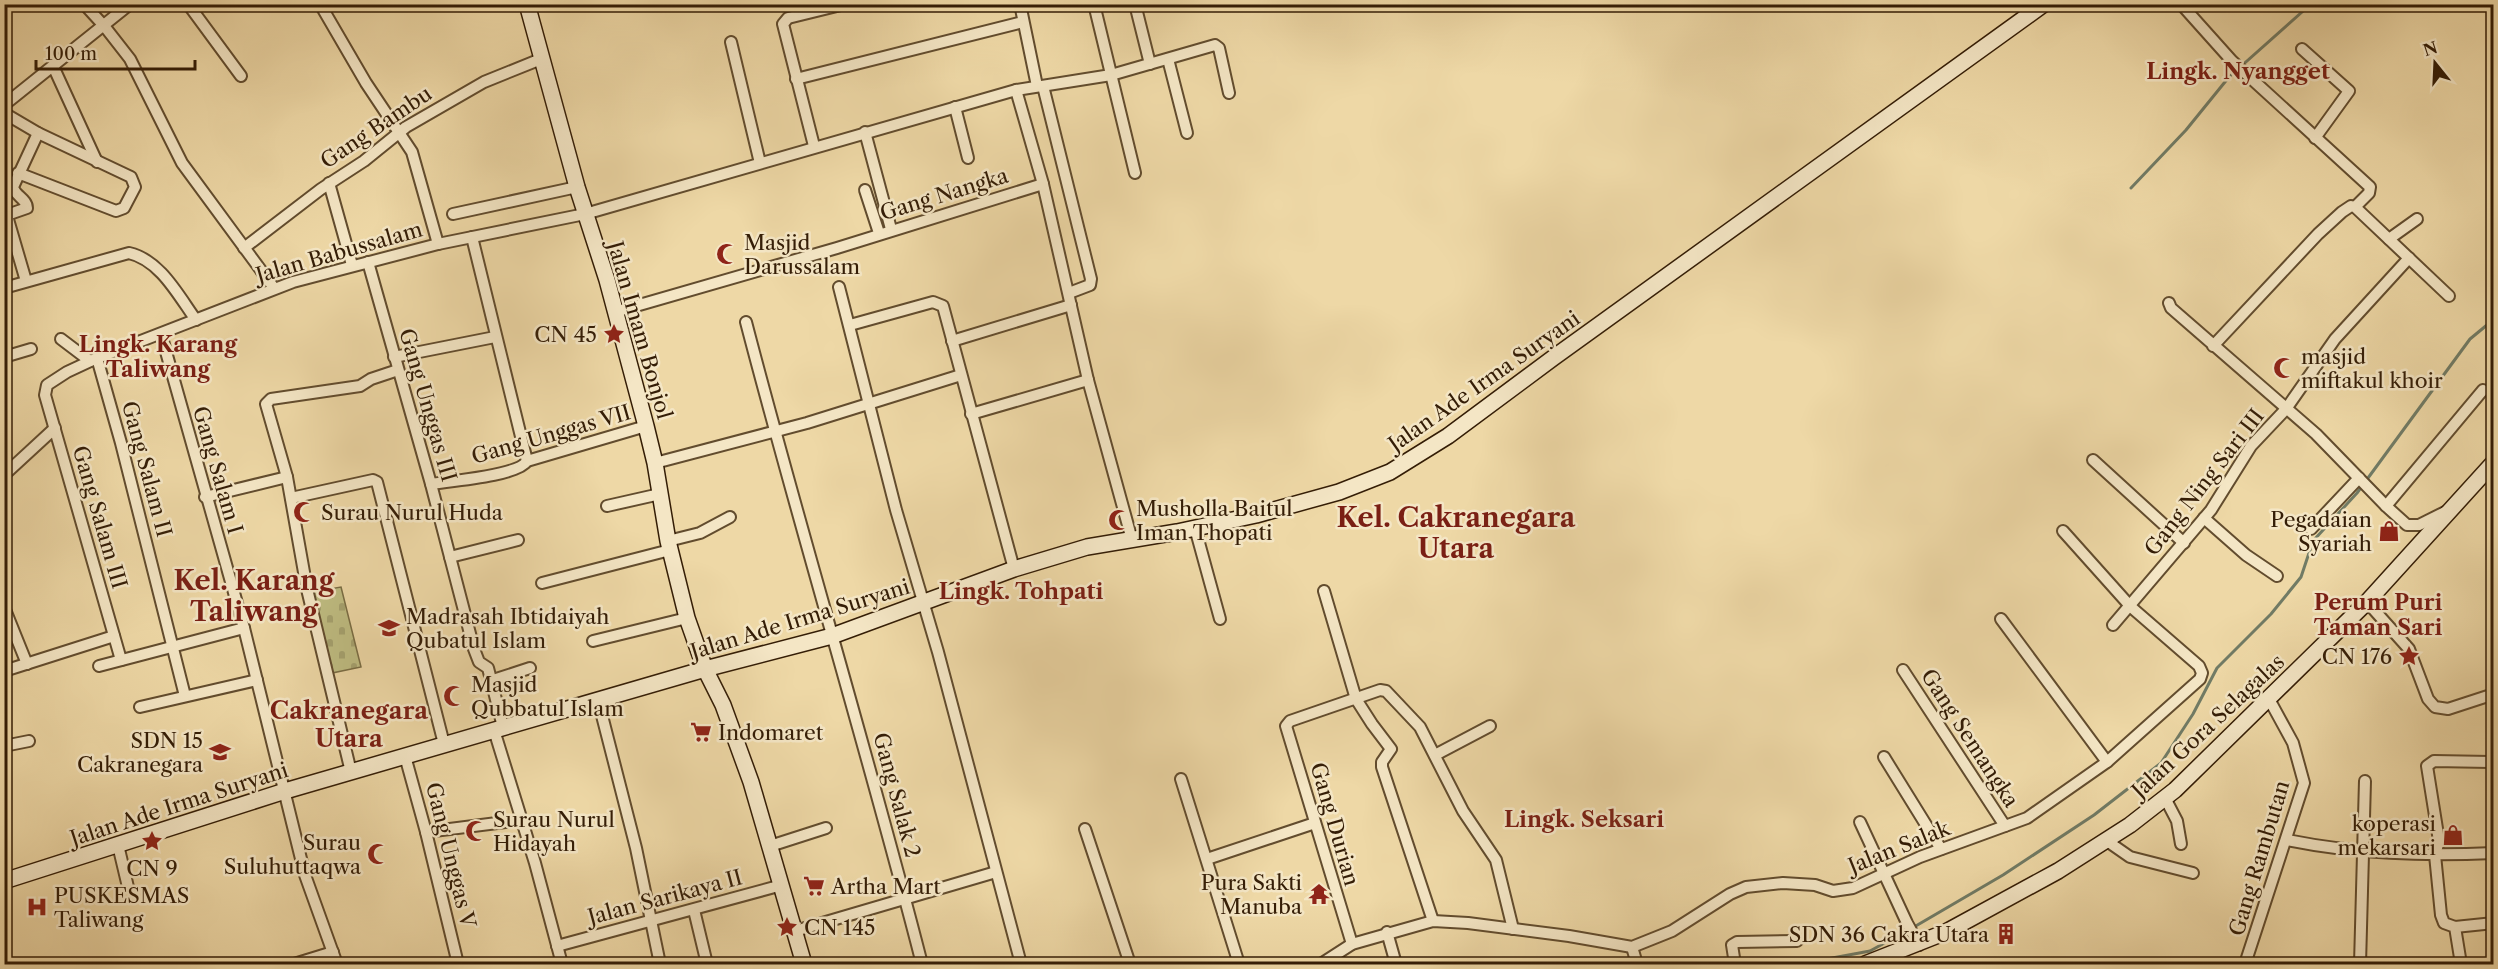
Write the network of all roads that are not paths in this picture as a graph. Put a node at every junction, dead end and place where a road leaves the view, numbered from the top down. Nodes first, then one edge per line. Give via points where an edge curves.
1 (84, 4) edge
2 (130, 4) edge
3 (188, 4) edge
4 (320, 4) edge
5 (527, 4) edge
6 (845, 4) edge
7 (1020, 4) edge
8 (1094, 4) edge
9 (1135, 4) edge
10 (2044, 4) edge
11 (2181, 4) edge
12 (823, 7) edge
13 (1023, 22) junction
14 (105, 27) junction
15 (731, 42) dead end
16 (2302, 49) dead end
17 (542, 59) junction
18 (1167, 59) junction
19 (1150, 64) junction
20 (53, 66) junction
21 (1111, 75) junction
22 (241, 76) dead end
23 (796, 79) junction
24 (1040, 86) junction
25 (1016, 90) junction
26 (1229, 93) dead end
27 (4, 105) edge
28 (956, 107) junction
29 (4, 113) edge
30 (399, 131) junction
31 (865, 132) junction
32 (38, 133) junction
33 (1187, 133) dead end
34 (2315, 138) junction
35 (814, 146) junction
36 (968, 158) dead end
37 (97, 162) junction
38 (760, 164) junction
39 (18, 173) junction
40 (1136, 173) dead end
41 (329, 183) junction
42 (1043, 184) junction
43 (577, 187) junction
44 (865, 190) dead end
45 (2355, 207) junction
46 (453, 214) dead end
47 (585, 214) junction
48 (6, 216) edge
49 (2417, 219) dead end
50 (891, 230) junction
51 (879, 233) junction
52 (472, 237) junction
53 (2389, 239) junction
54 (438, 244) junction
55 (244, 248) junction
56 (2409, 258) junction
57 (368, 262) junction
58 (352, 265) junction
59 (26, 281) junction
60 (839, 287) dead end
61 (4, 288) edge
62 (274, 288) junction
63 (1069, 293) junction
64 (2449, 296) dead end
65 (2169, 303) dead end
66 (1071, 305) junction
67 (615, 312) junction
68 (196, 320) junction
69 (746, 322) dead end
70 (850, 325) junction
71 (161, 334) junction
72 (495, 337) junction
73 (61, 339) dead end
74 (952, 341) junction
75 (2213, 346) junction
76 (31, 349) dead end
77 (4, 357) edge
78 (394, 357) junction
79 (93, 359) junction
80 (398, 370) junction
81 (961, 375) junction
82 (1088, 380) junction
83 (47, 385) joint
84 (2483, 390) dead end
85 (870, 405) junction
86 (2286, 409) junction
87 (971, 414) junction
88 (646, 426) junction
89 (56, 428) junction
90 (774, 431) junction
91 (2093, 460) dead end
92 (526, 461) junction
93 (2493, 462) edge
94 (655, 463) junction
95 (4, 476) edge
96 (287, 477) junction
97 (2359, 478) junction
98 (431, 484) junction
99 (660, 494) junction
100 (206, 496) junction
101 (291, 498) junction
102 (607, 506) dead end
103 (2386, 506) junction
104 (2450, 510) junction
105 (730, 517) dead end
106 (2204, 518) junction
107 (1195, 528) junction
108 (2312, 529) dead end
109 (2063, 531) dead end
110 (518, 540) dead end
111 (1132, 540) junction
112 (2184, 543) junction
113 (669, 545) junction
114 (450, 557) junction
115 (1014, 569) junction
116 (2277, 576) dead end
117 (542, 584) dead end
118 (1324, 591) dead end
119 (2367, 602) junction
120 (924, 604) junction
121 (2131, 606) junction
122 (4, 608) edge
123 (687, 618) junction
124 (1220, 619) dead end
125 (2001, 619) dead end
126 (2114, 625) dead end
127 (244, 628) junction
128 (114, 636) junction
129 (832, 636) junction
130 (593, 642) dead end
131 (174, 646) junction
132 (121, 660) junction
133 (27, 664) junction
134 (99, 666) dead end
135 (530, 668) dead end
136 (705, 669) junction
137 (1903, 670) dead end
138 (4, 671) edge
139 (257, 680) junction
140 (490, 681) junction
141 (2493, 694) edge
142 (185, 696) junction
143 (1356, 699) junction
144 (2269, 699) junction
145 (597, 700) junction
146 (140, 707) dead end
147 (1490, 726) dead end
148 (498, 729) junction
149 (29, 741) dead end
150 (444, 744) junction
151 (4, 746) edge
152 (1436, 755) junction
153 (405, 756) junction
154 (1884, 757) dead end
155 (2107, 762) junction
156 (2490, 762) dead end
157 (351, 772) junction
158 (1181, 779) dead end
159 (2365, 781) dead end
160 (285, 791) junction
161 (2165, 798) junction
162 (521, 819) junction
163 (1860, 822) dead end
164 (1315, 823) junction
165 (2005, 826) junction
166 (825, 828) dead end
167 (1085, 829) dead end
168 (426, 832) junction
169 (2287, 840) junction
170 (2107, 842) junction
171 (2181, 844) dead end
172 (118, 845) junction
173 (770, 846) junction
174 (1941, 849) junction
175 (2364, 853) junction
176 (2493, 853) edge
177 (2435, 855) junction
178 (1207, 859) junction
179 (996, 872) junction
180 (2193, 873) dead end
181 (1885, 875) junction
182 (4, 881) edge
183 (782, 885) junction
184 (128, 887) dead end
185 (906, 901) junction
186 (694, 910) junction
187 (651, 920) junction
188 (1433, 921) junction
189 (2493, 923) edge
190 (2455, 927) junction
191 (1513, 929) junction
192 (795, 932) junction
193 (1387, 932) junction
194 (1916, 939) junction
195 (1797, 941) dead end
196 (1352, 944) junction
197 (557, 946) junction
198 (1632, 947) junction
199 (333, 952) junction
200 (294, 964) edge
201 (337, 964) edge
202 (458, 964) edge
203 (562, 964) edge
204 (660, 964) edge
205 (707, 964) edge
206 (804, 964) edge
207 (922, 964) edge
208 (1021, 964) edge
209 (1130, 964) edge
210 (1239, 964) edge
211 (1321, 964) edge
212 (1396, 964) edge
213 (1636, 964) edge
214 (1735, 964) edge
215 (1865, 964) edge
216 (2245, 964) edge
217 (2360, 964) edge
218 (2461, 964) edge

1 - 14 street
2 - 14 street
3 - 22 street
4 - 30 street
5 - 17 street, Jalan Imam Bonjol
6 - 12 street
7 - 13 street
8 - 21 street
9 - 19 street
10 - 107 street, Jalan Ade Irma Suryani via 1411,461 1366,483 1298,505
11 - 34 street via 2232,61
12 - 23 street via 788,18 783,24
13 - 23 street
13 - 24 street
14 - 20 street
14 - 55 street via 136,69 182,163
15 - 38 street
16 - 34 street via 2349,91
17 - 30 street, Gang Bambu via 484,82
17 - 43 street, Jalan Imam Bonjol
18 - 19 street, Jalan Babussalam
18 - 26 street, Jalan Babussalam via 1217,46
18 - 33 street
19 - 21 street, Jalan Babussalam
20 - 27 street
20 - 37 street
21 - 24 street, Jalan Babussalam
21 - 40 street
23 - 35 street
24 - 25 street, Jalan Babussalam
24 - 63 street via 1091,279 1090,285
25 - 28 street, Jalan Babussalam
25 - 42 street
28 - 31 street, Jalan Babussalam
28 - 36 street
29 - 32 street
30 - 41 street, Gang Bambu via 364,161
30 - 54 street via 416,162
31 - 35 street, Jalan Babussalam
31 - 50 street
32 - 37 street
32 - 39 street
34 - 45 street via 2370,187
35 - 38 street, Jalan Babussalam
37 - 39 street via 133,179 135,187 124,208 116,212
38 - 47 street, Jalan Babussalam
39 - 48 street via 14,191 27,203 27,208
41 - 55 street, Gang Bambu
41 - 58 street
42 - 50 street, Gang Nangka
42 - 63 street
43 - 46 street
43 - 47 street, Jalan Imam Bonjol
44 - 51 street
45 - 53 street
45 - 75 street via 2346,209 2318,234
47 - 52 street, Jalan Babussalam
47 - 67 street, Jalan Imam Bonjol
48 - 59 street
49 - 53 street
50 - 51 street, Gang Nangka
51 - 67 street, Gang Nangka
52 - 54 street, Jalan Babussalam
52 - 72 street
53 - 56 street
54 - 57 street, Jalan Babussalam
55 - 62 street
56 - 64 street
56 - 86 street, Gang Ning Sari III via 2335,339
57 - 58 street, Jalan Babussalam
57 - 78 street, Gang Unggas III
58 - 62 street, Jalan Babussalam
59 - 61 street
59 - 68 street via 121,254 140,256 166,279
60 - 70 street
62 - 68 street, Jalan Babussalam
63 - 66 street
65 - 75 street
66 - 74 street
66 - 82 street
67 - 88 street, Jalan Imam Bonjol
68 - 71 street, Jalan Babussalam
69 - 90 street, Gang Salak 2
70 - 74 street via 937,303 944,308
70 - 85 street
71 - 79 street, Jalan Babussalam
71 - 100 street, Gang Salam I
72 - 78 street
72 - 92 street
73 - 79 street
74 - 81 street
75 - 86 street
76 - 77 street
78 - 80 street, Gang Unggas III
79 - 83 street, Jalan Babussalam
79 - 131 street, Gang Salam II
80 - 96 street via 360,386 271,399 267,407
80 - 98 street, Gang Unggas III
81 - 85 street
81 - 87 street
82 - 87 street
82 - 111 street
83 - 89 street, Gang Salam III via 45,395
84 - 103 street
85 - 90 street
85 - 120 street
86 - 97 street
86 - 106 street, Gang Ning Sari III via 2251,446
87 - 115 street
88 - 92 street, Gang Unggas VII
88 - 94 street, Jalan Imam Bonjol
89 - 95 street
89 - 128 street, Gang Salam III
90 - 94 street
90 - 129 street, Gang Salak 2
91 - 112 street
92 - 98 street, Gang Unggas VII via 523,466 497,474
93 - 104 street, Jalan Gora Selagalas
94 - 99 street, Jalan Imam Bonjol
96 - 100 street
96 - 101 street
97 - 103 street
97 - 108 street
98 - 114 street, Gang Unggas III
99 - 102 street
99 - 113 street, Jalan Imam Bonjol
100 - 127 street, Gang Salam I
101 - 150 street via 376,480
101 - 157 street via 307,589
103 - 104 street via 2413,527
104 - 119 street, Jalan Gora Selagalas
105 - 113 street
106 - 112 street, Gang Ning Sari III
106 - 116 street
107 - 111 street, Jalan Ade Irma Suryani
107 - 124 street
109 - 121 street
110 - 114 street
111 - 115 street, Jalan Ade Irma Suryani via 1087,547
112 - 121 street, Gang Ning Sari III
113 - 117 street
113 - 123 street, Jalan Imam Bonjol
114 - 140 street, Gang Unggas III via 474,649 479,662 488,668
115 - 120 street, Jalan Ade Irma Suryani
118 - 143 street
119 - 141 street via 2409,648 2428,699 2435,707 2448,709
119 - 144 street, Jalan Gora Selagalas
120 - 129 street, Jalan Ade Irma Suryani
120 - 179 street
121 - 126 street, Gang Ning Sari III
121 - 155 street, Jalan Salak via 2199,666 2202,674
122 - 133 street
123 - 130 street
123 - 136 street, Jalan Imam Bonjol
125 - 155 street
127 - 131 street
127 - 139 street, Gang Salam I
128 - 132 street, Gang Salam III
128 - 133 street
129 - 136 street, Jalan Ade Irma Suryani
129 - 185 street, Gang Salak 2
131 - 132 street
131 - 142 street, Gang Salam II
132 - 134 street
133 - 138 street
135 - 140 street
136 - 145 street, Jalan Ade Irma Suryani
136 - 173 street, Jalan Imam Bonjol via 727,714
137 - 165 street, Gang Semangka
139 - 142 street
139 - 160 street, Gang Salam I
140 - 148 street, Gang Unggas III
142 - 146 street
143 - 152 street via 1380,690 1388,693 1420,728
143 - 164 street, Gang Durian via 1286,724
143 - 188 street via 1391,749 1382,767
144 - 161 street, Jalan Gora Selagalas
144 - 169 street, Gang Rambutan via 2293,743 2304,777
145 - 148 street, Jalan Ade Irma Suryani
145 - 187 street
147 - 152 street
148 - 150 street, Jalan Ade Irma Suryani
148 - 162 street, Gang Unggas III
149 - 151 street
150 - 153 street, Jalan Ade Irma Suryani
152 - 191 street via 1462,811 1496,860
153 - 157 street, Jalan Ade Irma Suryani
153 - 168 street, Gang Unggas V
154 - 174 street
155 - 165 street, Jalan Salak via 2027,818
156 - 177 street via 2428,764 2439,841
157 - 160 street, Jalan Ade Irma Suryani
158 - 178 street
159 - 175 street
160 - 172 street, Jalan Ade Irma Suryani
160 - 199 street, Gang Salam I via 305,875
161 - 170 street, Jalan Gora Selagalas
161 - 171 street via 2177,821
162 - 168 street
162 - 197 street, Gang Unggas III
163 - 181 street
164 - 178 street
164 - 196 street, Gang Durian
165 - 174 street, Jalan Salak
166 - 173 street
167 - 209 street
168 - 202 street, Gang Unggas V
169 - 175 street
169 - 216 street, Gang Rambutan
170 - 180 street via 2130,857
170 - 194 street, Jalan Gora Selagalas via 1967,922
172 - 182 street, Jalan Ade Irma Suryani
172 - 184 street
173 - 183 street, Jalan Imam Bonjol
174 - 181 street, Jalan Salak
175 - 177 street
175 - 217 street
176 - 177 street
177 - 190 street via 2441,915 2444,923
178 - 210 street
179 - 185 street
179 - 208 street
181 - 194 street
181 - 198 street, Jalan Salak via 1841,890 1794,883 1746,888 1672,931
183 - 186 street, Jalan Sarikaya II
183 - 192 street, Jalan Imam Bonjol
185 - 192 street
185 - 207 street, Gang Salak 2
186 - 187 street, Jalan Sarikaya II
186 - 205 street
187 - 197 street, Jalan Sarikaya II
187 - 204 street
188 - 191 street
188 - 193 street
189 - 190 street
190 - 218 street
191 - 198 street
192 - 206 street, Jalan Imam Bonjol
193 - 196 street
193 - 212 street
194 - 215 street, Jalan Gora Selagalas
195 - 214 street via 1737,942 1732,945
196 - 211 street
197 - 203 street, Gang Unggas III
198 - 213 street
199 - 200 street
199 - 201 street, Gang Salam I

